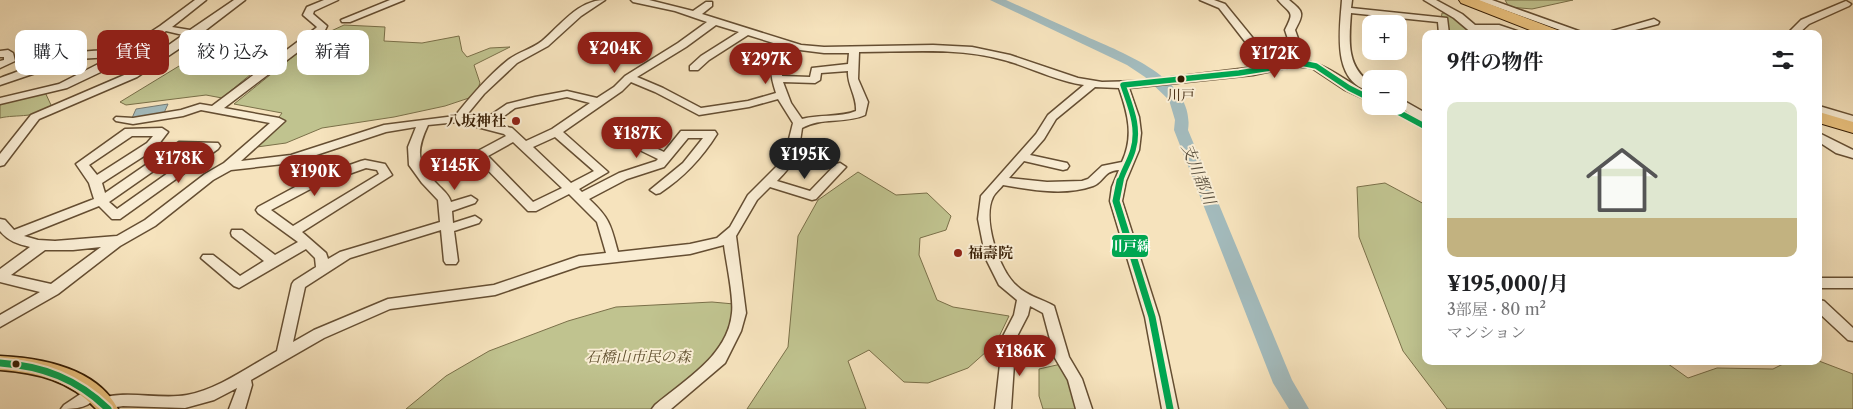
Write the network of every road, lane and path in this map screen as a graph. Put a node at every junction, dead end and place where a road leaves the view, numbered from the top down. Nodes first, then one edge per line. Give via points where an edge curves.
1 (201, 0) edge
2 (240, 0) edge
3 (331, 0) edge
4 (399, 0) edge
5 (600, 0) edge
6 (636, 0) edge
7 (1205, 0) edge
8 (1283, 0) edge
9 (1429, 0) edge
10 (1450, 0) edge
11 (1466, 0) edge
12 (1482, 0) edge
13 (654, 2) edge
14 (709, 4) dead end
15 (1846, 4) dead end
16 (1347, 5) edge
17 (695, 14) junction
18 (346, 20) dead end
19 (714, 21) junction
20 (1654, 22) dead end
21 (164, 28) junction
22 (161, 30) edge
23 (199, 30) edge
24 (1444, 30) edge
25 (1476, 30) edge
26 (1484, 30) edge
27 (1506, 30) edge
28 (1527, 30) edge
29 (1544, 30) edge
30 (1570, 30) edge
31 (1623, 30) edge
32 (1796, 30) edge
33 (179, 31) edge
34 (746, 32) junction
35 (179, 44) edge
36 (790, 45) junction
37 (854, 50) junction
38 (0, 54) edge
39 (97, 54) edge
40 (1301, 63) junction
41 (0, 65) edge
42 (852, 67) junction
43 (694, 68) dead end
44 (1270, 68) junction
45 (97, 71) edge
46 (629, 78) junction
47 (778, 79) junction
48 (0, 82) edge
49 (1362, 82) edge
50 (1092, 84) junction
51 (1123, 86) junction
52 (49, 88) junction
53 (1362, 94) edge
54 (781, 95) junction
55 (0, 101) edge
56 (599, 102) junction
57 (1407, 105) edge
58 (57, 107) junction
59 (215, 109) junction
60 (1822, 110) edge
61 (1407, 112) edge
62 (1420, 116) edge
63 (1822, 118) edge
64 (458, 119) junction
65 (120, 120) dead end
66 (1853, 120) edge
67 (424, 122) junction
68 (485, 124) junction
69 (800, 124) junction
70 (1822, 125) edge
71 (1853, 128) edge
72 (556, 132) junction
73 (1853, 134) edge
74 (619, 135) dead end
75 (514, 136) junction
76 (1822, 139) edge
77 (526, 146) junction
78 (1853, 154) edge
79 (1023, 157) junction
80 (666, 158) junction
81 (0, 162) edge
82 (228, 166) junction
83 (1064, 166) dead end
84 (1126, 166) junction
85 (840, 167) dead end
86 (1001, 181) junction
87 (95, 182) junction
88 (768, 182) junction
89 (569, 188) junction
90 (656, 190) dead end
91 (581, 198) junction
92 (471, 200) dead end
93 (101, 201) junction
94 (446, 208) junction
95 (475, 220) dead end
96 (447, 227) junction
97 (4, 230) edge
98 (293, 232) junction
99 (237, 233) dead end
100 (730, 236) junction
101 (121, 240) junction
102 (307, 242) junction
103 (42, 245) junction
104 (612, 256) junction
105 (208, 258) dead end
106 (451, 261) dead end
107 (274, 262) junction
108 (323, 267) junction
109 (0, 276) edge
110 (1822, 283) edge
111 (1853, 283) edge
112 (53, 290) junction
113 (1024, 298) junction
114 (1822, 308) edge
115 (0, 322) edge
116 (1853, 336) edge
117 (284, 352) junction
118 (0, 364) edge
119 (243, 378) junction
120 (186, 391) dead end
121 (100, 402) edge
122 (173, 402) junction
123 (69, 409) edge
124 (237, 409) edge
125 (660, 409) edge
126 (1003, 409) edge
127 (1084, 409) edge
128 (1170, 409) edge

1 - 21 street
2 - 23 street
3 - 59 street via 310,10 308,15 322,26 320,30
4 - 18 street
5 - 64 street via 577,14 544,44 513,61
6 - 13 street
7 - 44 street via 1222,6
8 - 40 street via 1296,12 1290,30
9 - 25 street
10 - 28 highway
11 - 29 highway
12 - 30 street
13 - 17 street
14 - 17 street
15 - 32 street via 1805,22
16 - 24 street via 1443,20
16 - 49 street via 1344,58 1354,76
17 - 19 street
19 - 34 street
19 - 46 street
20 - 31 street
21 - 22 street
21 - 33 street
26 - 27 street
34 - 36 street
34 - 43 street
35 - 58 street via 117,83
36 - 37 street
36 - 47 street via 777,57
37 - 42 street
37 - 50 street via 972,50 1006,57 1063,78
38 - 41 street via 8,53 10,62
39 - 48 street via 79,55
40 - 44 street
40 - 53 street via 1316,66
42 - 47 street via 816,70 815,80
42 - 69 street via 862,102 861,113 845,119
44 - 51 street
45 - 52 street via 63,86
46 - 54 street via 698,112 742,106
46 - 56 street
47 - 54 street
50 - 51 street
50 - 79 street via 1052,117
51 - 84 street via 1134,114 1136,130
52 - 55 street
52 - 58 street
54 - 69 street
56 - 68 street via 567,94 535,100 511,106
56 - 72 street
57 - 62 street
58 - 81 street via 35,117
59 - 65 street via 200,107 183,113
59 - 82 street via 279,121
60 - 66 street
61 - 62 street
63 - 71 highway
64 - 67 street
64 - 68 street
67 - 82 street via 371,132 292,159
67 - 94 street via 413,147 415,167 444,199
68 - 75 street
69 - 88 street via 796,128 792,157
70 - 73 highway
72 - 77 street
72 - 89 street via 602,172
74 - 80 street
75 - 77 street
75 - 89 street via 480,155 532,208
76 - 78 street
77 - 89 street
79 - 83 street
79 - 86 street
80 - 90 street via 685,134 711,134 691,164
80 - 91 street via 660,164 623,176
82 - 101 street via 150,223
84 - 86 street via 1106,166 1092,182 1083,184 1030,186
84 - 128 street via 1116,194 1118,211 1152,317
85 - 88 street via 812,196
86 - 113 street via 985,202 987,240 992,260 1002,276 1010,288
87 - 87 street via 82,164 129,132 162,132 151,146
87 - 93 street
88 - 100 street via 752,198
89 - 91 street
91 - 104 street via 603,221
92 - 94 street
93 - 93 street via 183,145 214,146 116,216
93 - 97 street
94 - 96 street
95 - 96 street
96 - 106 street
96 - 108 street via 345,255
97 - 103 street
98 - 98 street via 262,210 314,182 365,164 382,167 386,175
98 - 102 street
99 - 107 street
100 - 104 street via 690,249
100 - 125 street via 739,313 734,331 720,359
101 - 103 street via 63,247
101 - 112 street
102 - 107 street
102 - 108 street via 321,256
103 - 109 street
104 - 117 street via 579,261 496,290 388,304
105 - 107 street via 239,283
108 - 117 street via 299,284
109 - 112 street
110 - 111 street
112 - 115 street
113 - 126 street via 1020,315 1004,346 1007,364
113 - 127 street via 1049,310 1062,358 1075,379
114 - 116 street
117 - 119 street
118 - 121 main road via 52,370 72,378
119 - 122 street via 208,396
119 - 124 street via 245,385
120 - 122 street
121 - 122 street
121 - 123 street

